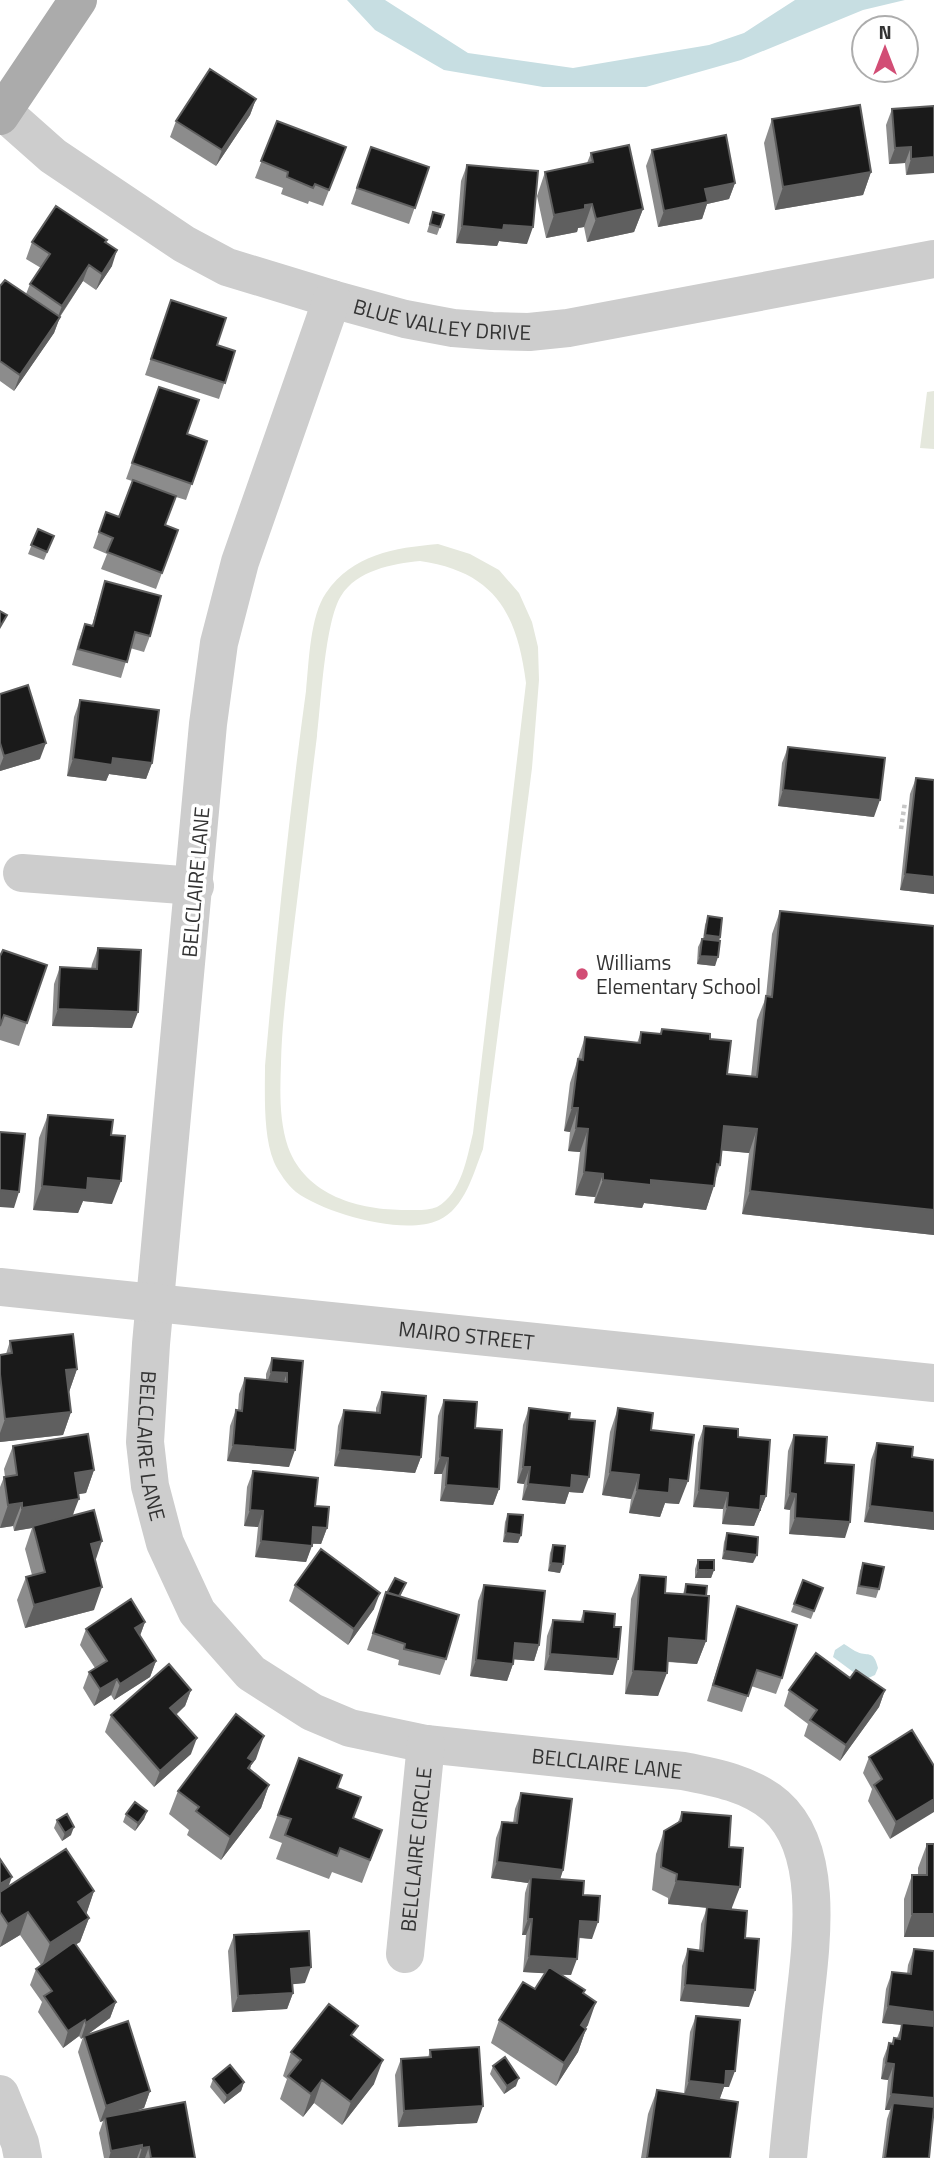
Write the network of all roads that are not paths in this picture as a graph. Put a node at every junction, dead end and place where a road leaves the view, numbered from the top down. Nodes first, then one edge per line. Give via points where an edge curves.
1 (78, 0) edge
2 (1, 112) edge
3 (934, 259) edge
4 (331, 299) junction
5 (22, 873) dead end
6 (195, 886) junction
7 (0, 1287) edge
8 (155, 1304) junction
9 (934, 1384) edge
10 (426, 1744) junction
11 (405, 1954) dead end
12 (0, 2094) edge
13 (23, 2158) edge
14 (788, 2158) edge

1 - 2 main road
2 - 4 street, BLUE VALLEY DRIVE via 53,156 184,244 227,267
3 - 4 street, BLUE VALLEY DRIVE via 529,332 453,328
4 - 6 street, BELCLAIRE LANE via 240,562 219,643
5 - 6 street
6 - 8 street, BELCLAIRE LANE
7 - 8 street, MAIRO STREET
8 - 9 street, MAIRO STREET
8 - 10 street, BELCLAIRE LANE via 145,1442 150,1486 165,1543 197,1612 251,1673 312,1712 350,1728
10 - 11 street, BELCLAIRE CIRCLE
10 - 14 street, BELCLAIRE LANE via 719,1777 777,1807 796,1833 809,1874 813,1918
12 - 13 street

